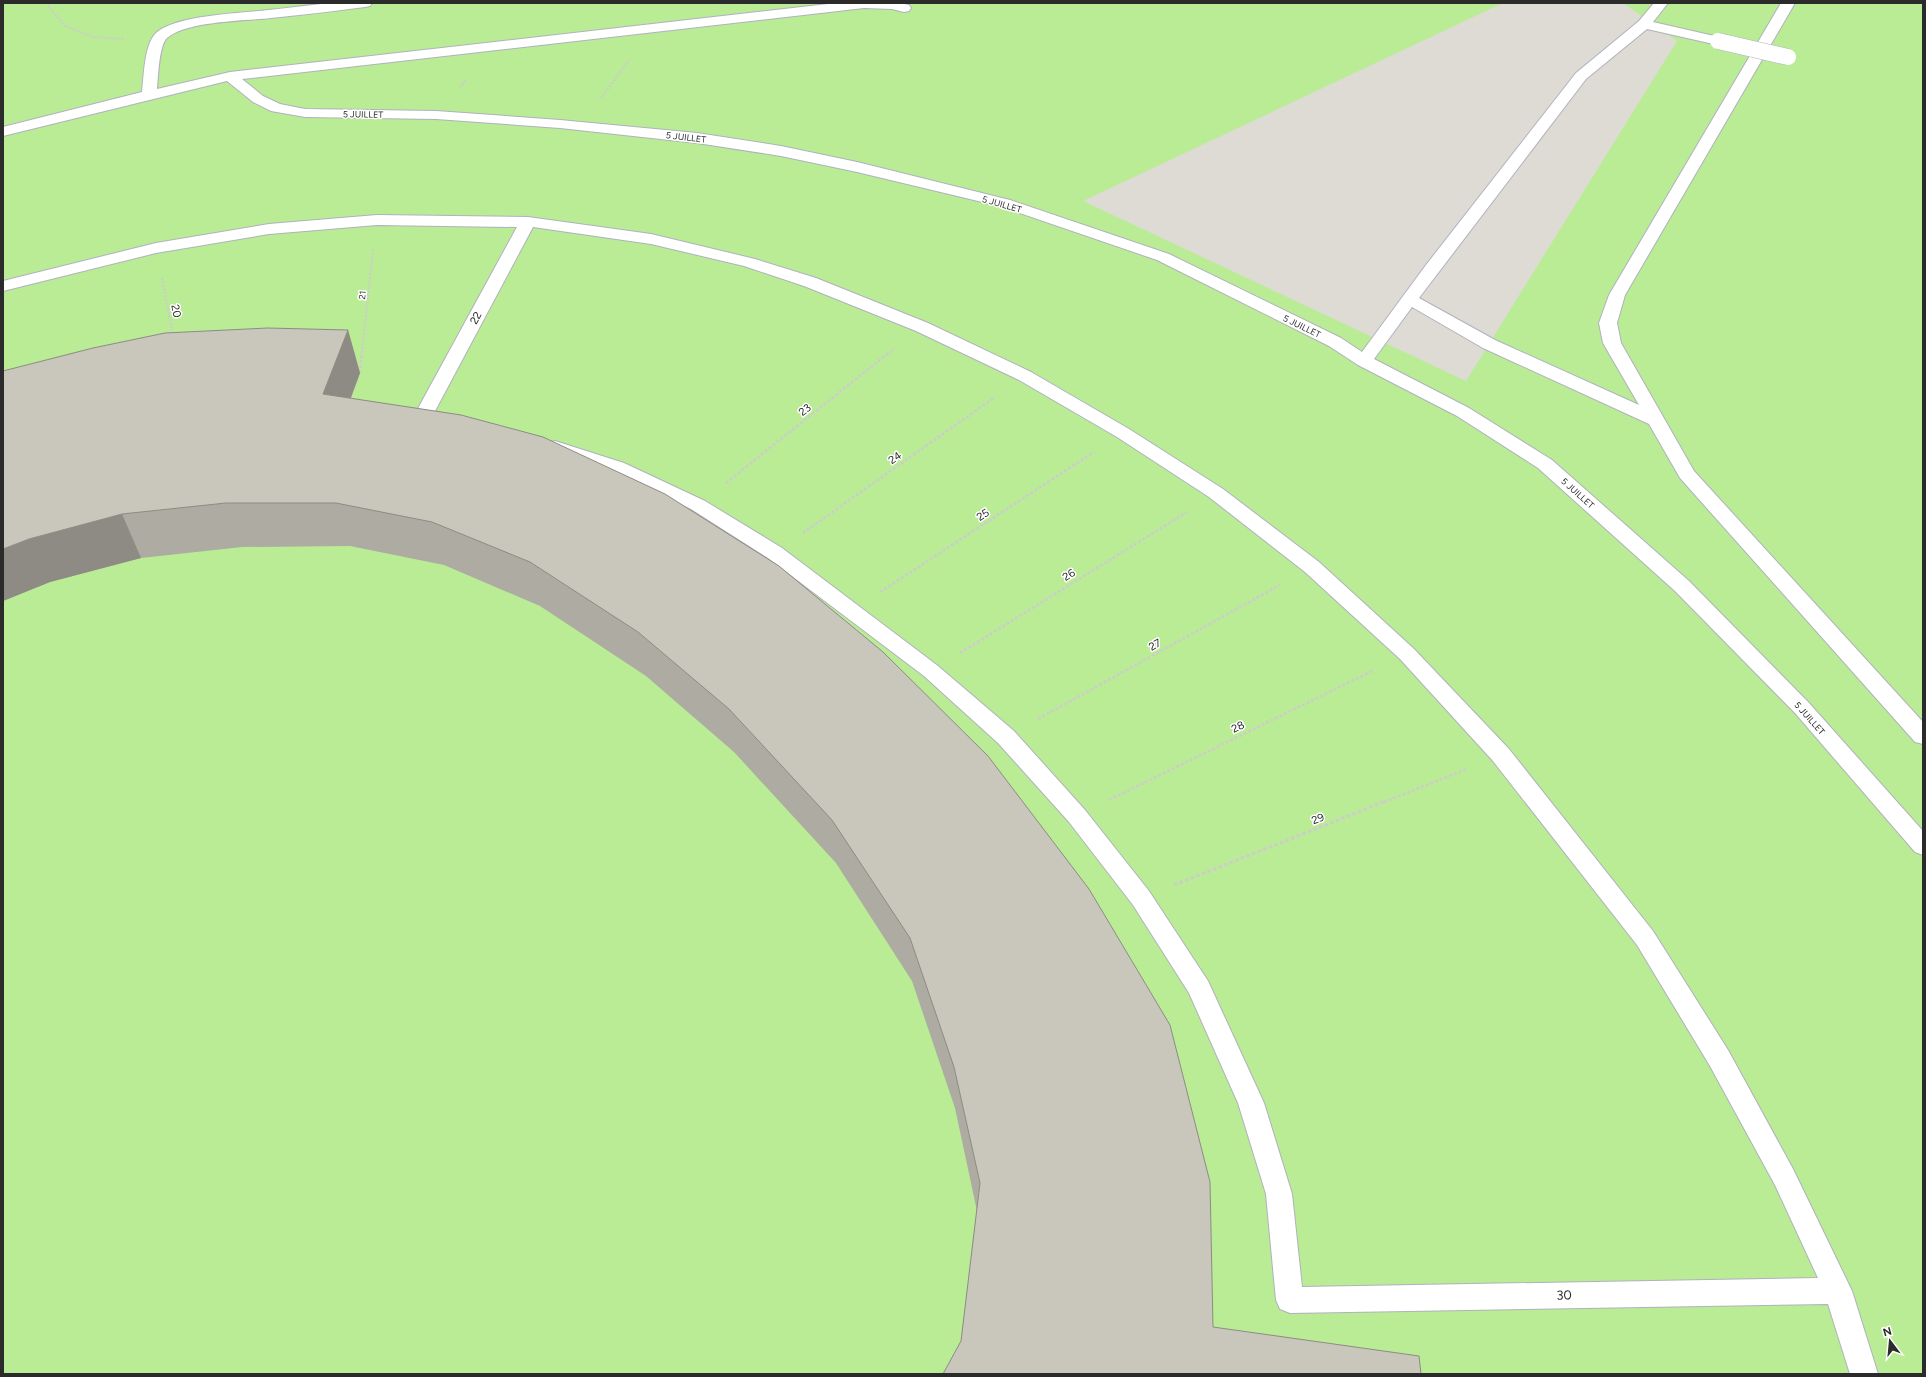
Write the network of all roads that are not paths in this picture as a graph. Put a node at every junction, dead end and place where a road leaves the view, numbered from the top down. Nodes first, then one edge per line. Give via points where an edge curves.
1 (365, 3) edge
2 (1788, 3) edge
3 (1654, 5) edge
4 (904, 8) dead end
5 (1644, 24) junction
6 (1788, 57) dead end
7 (230, 76) junction
8 (148, 95) junction
9 (3, 132) edge
10 (528, 222) junction
11 (3, 286) edge
12 (1409, 299) junction
13 (1364, 361) junction
14 (1656, 420) junction
15 (468, 424) edge
16 (534, 440) edge
17 (1923, 736) edge
18 (1923, 846) edge
19 (1838, 1291) junction
20 (1864, 1374) edge

1 - 8 lane via 192,24 172,29 160,36
2 - 14 lane via 1617,295 1608,322 1612,343
3 - 5 lane
4 - 7 lane via 864,4
5 - 6 lane, bridge
5 - 12 lane via 1581,76
7 - 8 lane
7 - 13 lane, 5 JUILLET via 258,99 276,108 298,112 436,115 697,138 781,151 1004,203 1163,257 1335,342
8 - 9 lane
10 - 11 lane via 377,220 269,229 156,248
10 - 15 lane, 22 via 424,414
10 - 19 lane via 651,239 749,262 810,282 922,327 1025,376 1122,433 1216,493 1312,567 1407,654 1501,756 1644,938 1719,1058 1784,1176
12 - 13 lane
12 - 14 lane via 1489,344
13 - 18 lane, 5 JUILLET via 1463,412 1545,464 1682,586 1802,708
14 - 17 lane via 1687,474
16 - 19 lane, 30 via 617,467 698,505 775,553 931,671 1006,737 1077,816 1141,898 1199,988 1251,1103 1279,1194 1290,1300
19 - 20 lane

